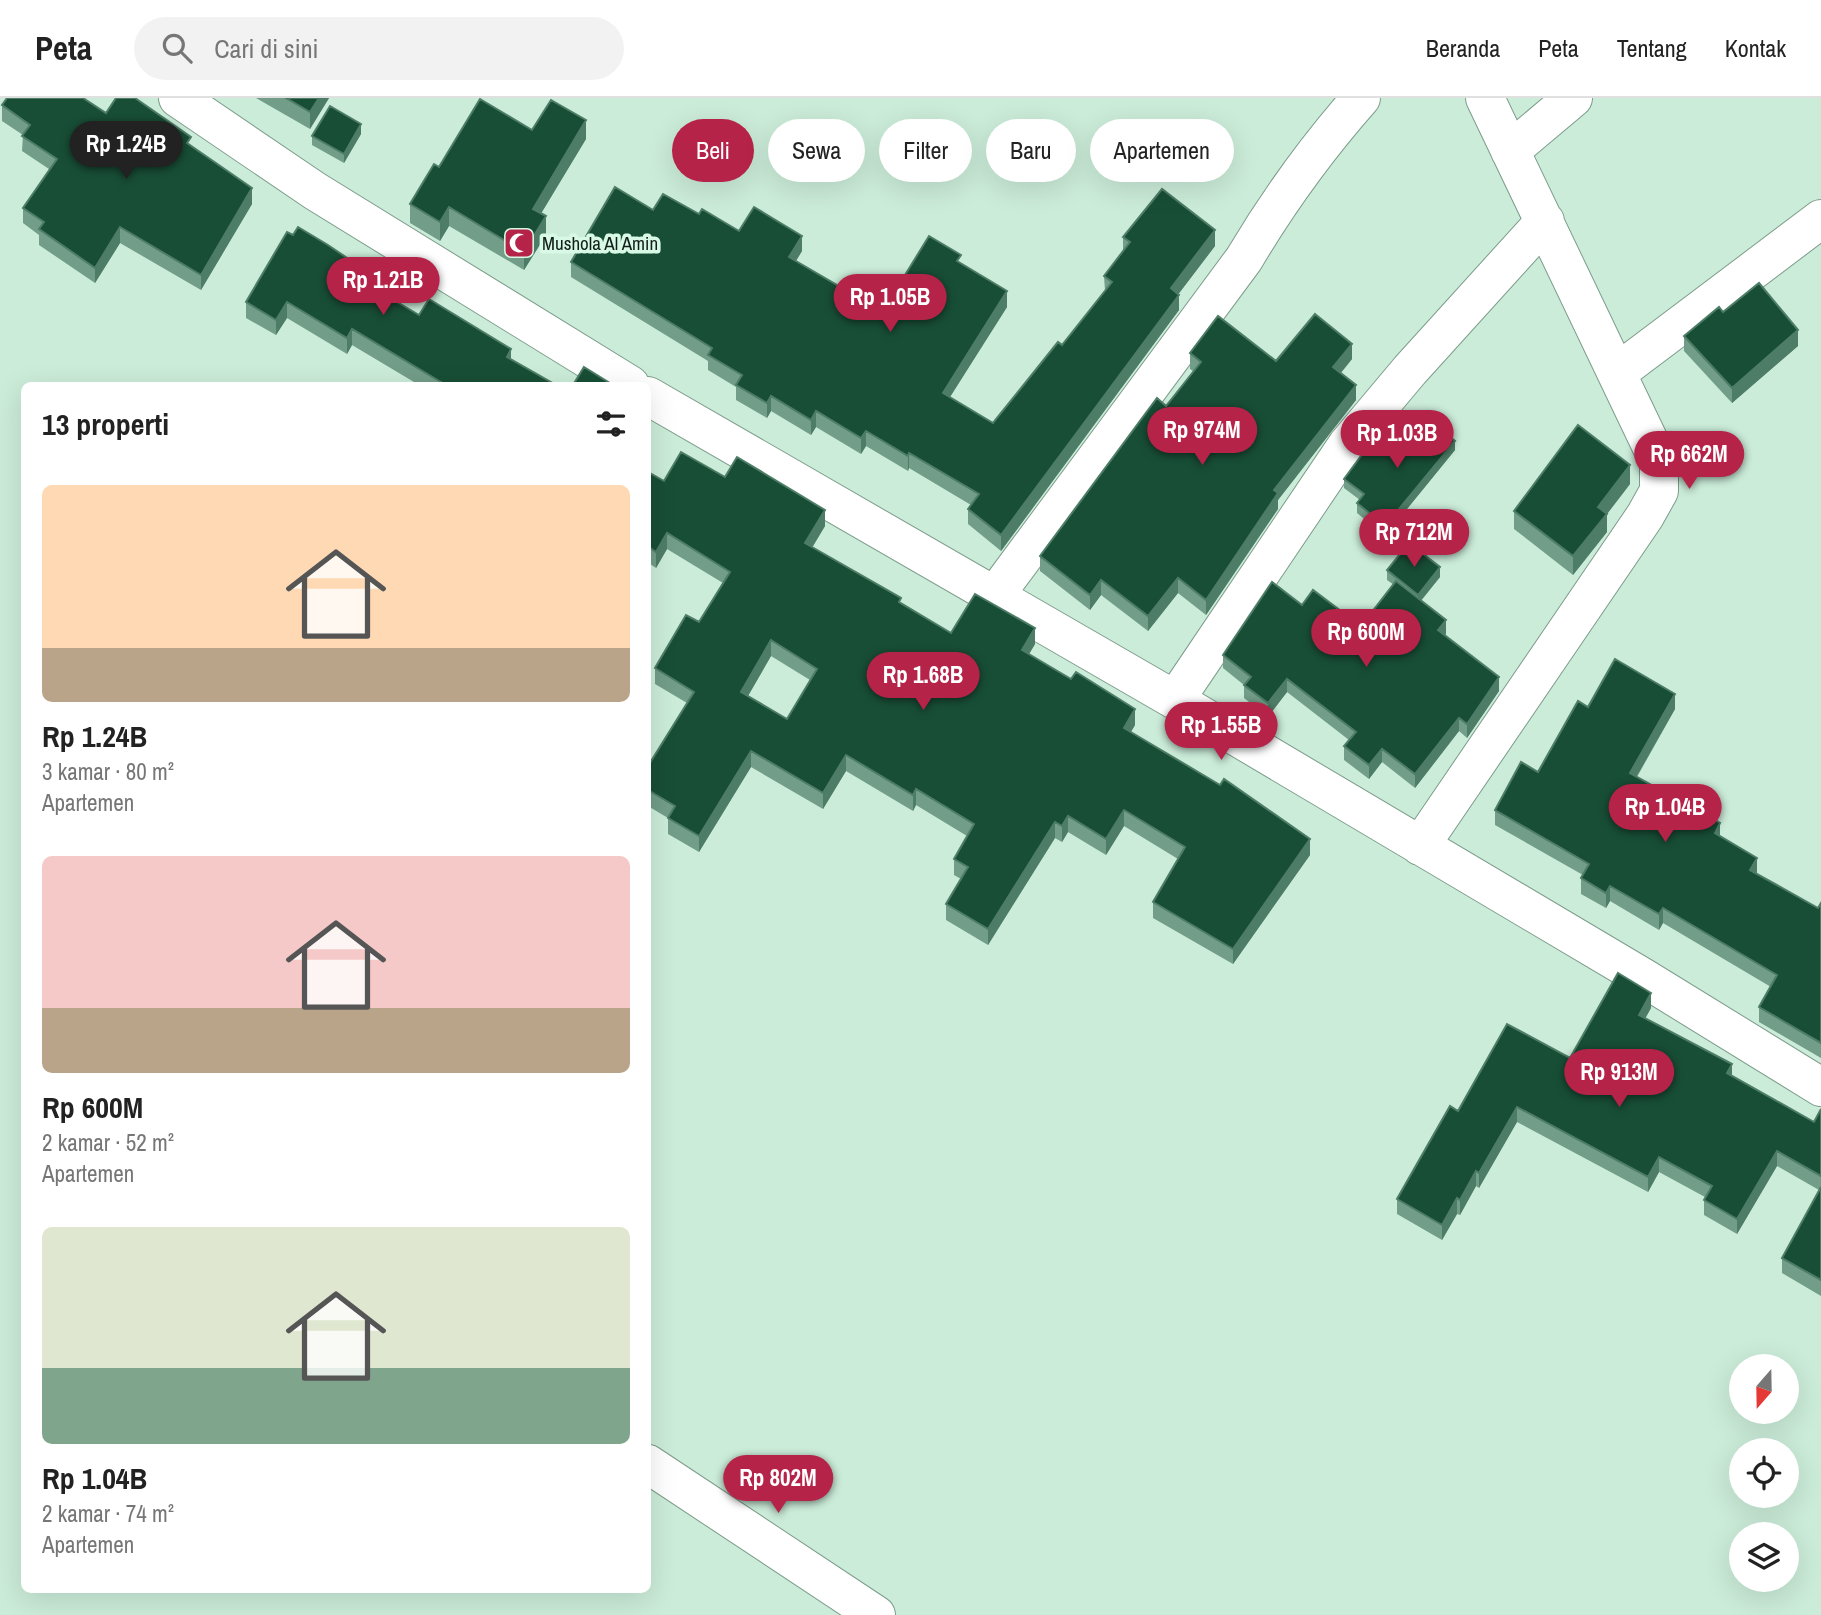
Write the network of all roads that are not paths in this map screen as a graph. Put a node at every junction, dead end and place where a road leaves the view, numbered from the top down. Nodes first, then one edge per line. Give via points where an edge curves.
1 (178, 98) edge
2 (1361, 98) edge
3 (1485, 98) edge
4 (1573, 98) edge
5 (1510, 151) junction
6 (1821, 219) edge
7 (1545, 221) junction
8 (1618, 372) junction
9 (625, 382) edge
10 (651, 398) edge
11 (993, 598) junction
12 (1175, 701) junction
13 (1420, 846) junction
14 (1821, 1087) edge
15 (651, 1466) edge
16 (876, 1615) edge

1 - 9 street via 315,191
2 - 11 street via 1316,149 1244,259
3 - 5 street
4 - 5 street
5 - 7 street
6 - 8 street
7 - 8 street
7 - 12 street via 1347,445
8 - 13 street via 1659,462 1659,491
10 - 11 street
11 - 12 street
12 - 13 street
13 - 14 street
15 - 16 street

